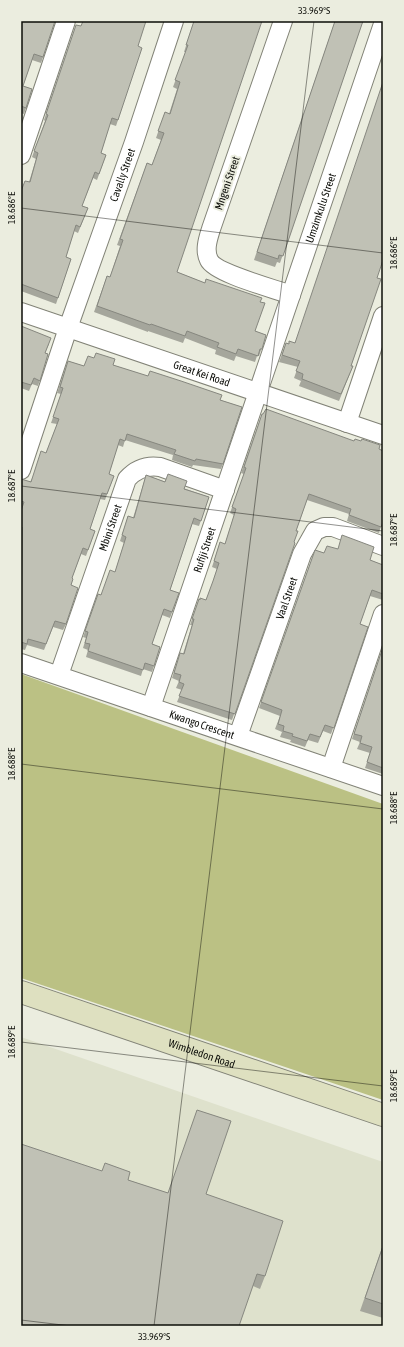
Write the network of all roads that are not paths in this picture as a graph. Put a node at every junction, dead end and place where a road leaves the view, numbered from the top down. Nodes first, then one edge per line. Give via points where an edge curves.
1 (66, 21) edge
2 (174, 21) edge
3 (283, 21) edge
4 (383, 24) edge
5 (21, 155) edge
6 (291, 295) junction
7 (21, 312) edge
8 (383, 316) edge
9 (68, 328) junction
10 (258, 392) junction
11 (347, 422) junction
12 (28, 424) edge
13 (383, 435) edge
14 (21, 470) edge
15 (225, 490) junction
16 (383, 546) edge
17 (383, 614) edge
18 (21, 662) edge
19 (59, 675) junction
20 (151, 707) junction
21 (238, 736) junction
22 (331, 768) junction
23 (383, 786) edge
24 (21, 992) edge
25 (383, 1115) edge

1 - 5 street
2 - 9 street, Cavally Street
3 - 6 street, Mngeni Street via 206,246 209,260 213,265
4 - 6 street, Umzimkulu Street
6 - 10 street, Umzimkulu Street
7 - 9 street, Great Kei Road
8 - 11 street
9 - 10 street, Great Kei Road
9 - 12 street, Cavally Street
10 - 11 street, Great Kei Road
10 - 15 street, Rufiji Street
11 - 13 street, Great Kei Road
12 - 14 street, Cavally Street
15 - 19 street, Mbini Street via 153,466 137,470 127,479
15 - 20 street, Rufiji Street
16 - 21 street, Vaal Street via 333,527 315,531 302,554
17 - 22 street
18 - 19 street, Kwango Crescent
19 - 20 street, Kwango Crescent
20 - 21 street, Kwango Crescent
21 - 22 street, Kwango Crescent
22 - 23 street, Kwango Crescent
24 - 25 main road, Wimbledon Road

